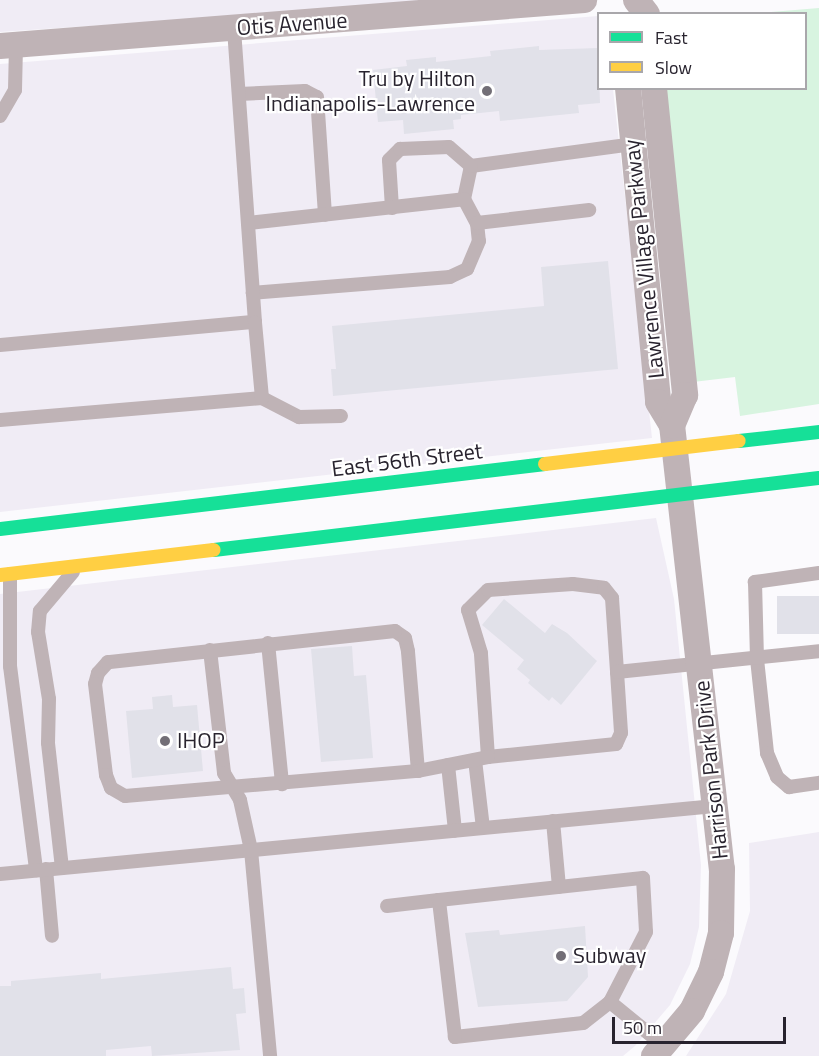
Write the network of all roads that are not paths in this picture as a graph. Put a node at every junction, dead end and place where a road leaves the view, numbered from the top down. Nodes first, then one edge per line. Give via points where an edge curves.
1 (584, 0) edge
2 (636, 0) edge
3 (432, 7) edge
4 (645, 12) edge
5 (234, 28) junction
6 (8, 46) edge
7 (628, 90) edge
8 (654, 90) edge
9 (239, 94) junction
10 (0, 116) edge
11 (633, 144) junction
12 (471, 166) junction
13 (464, 200) junction
14 (393, 208) junction
15 (590, 210) dead end
16 (325, 215) junction
17 (248, 223) junction
18 (477, 223) junction
19 (253, 294) junction
20 (255, 322) junction
21 (0, 345) edge
22 (262, 398) junction
23 (340, 416) dead end
24 (0, 420) edge
25 (819, 432) edge
26 (674, 446) junction
27 (819, 478) edge
28 (680, 495) junction
29 (181, 508) junction
30 (162, 525) dead end
31 (0, 529) edge
32 (16, 558) dead end
33 (79, 565) junction
34 (819, 573) edge
35 (5, 574) edge
36 (268, 643) junction
37 (210, 650) junction
38 (819, 651) edge
39 (757, 659) junction
40 (699, 666) junction
41 (5, 671) edge
42 (617, 672) junction
43 (482, 758) junction
44 (448, 765) junction
45 (418, 771) junction
46 (819, 783) edge
47 (282, 784) junction
48 (235, 788) junction
49 (716, 806) junction
50 (553, 821) junction
51 (483, 828) junction
52 (455, 831) junction
53 (251, 850) junction
54 (62, 868) junction
55 (41, 870) junction
56 (0, 874) edge
57 (559, 887) junction
58 (439, 900) junction
59 (387, 906) dead end
60 (52, 936) dead end
61 (610, 1002) junction
62 (658, 1051) edge
63 (270, 1056) edge

1 - 3 street, Otis Avenue
2 - 4 street
3 - 5 street, Otis Avenue
5 - 6 street, Otis Avenue
5 - 9 lane
6 - 10 lane via 15,90
7 - 11 street, Lawrence Village Parkway
8 - 26 street, Lawrence Village Parkway via 686,395
9 - 16 lane via 305,91 317,97
9 - 17 lane
11 - 12 lane
11 - 26 street, Lawrence Village Parkway via 658,402
12 - 13 lane
12 - 14 lane via 449,147 400,149 389,160
13 - 14 lane
13 - 18 lane
14 - 16 lane
15 - 18 lane
16 - 17 lane
17 - 19 lane
18 - 19 lane via 479,241 467,268 450,277
19 - 20 lane
20 - 21 lane
20 - 22 lane
22 - 23 lane via 299,417
22 - 24 lane
25 - 26 main road, East 56th Street
26 - 28 street, Harrison Park Drive
26 - 29 main road, East 56th Street
27 - 28 main road
28 - 33 main road
28 - 40 street, Harrison Park Drive
29 - 30 main road
29 - 31 main road, East 56th Street
32 - 35 main road
33 - 35 main road
33 - 54 lane via 40,611 38,632 49,699 48,743
34 - 39 lane via 755,582
35 - 41 lane
36 - 37 lane
36 - 45 lane via 376,631 394,631 405,638
36 - 47 lane
37 - 48 lane via 224,773
37 - 48 lane via 108,662 98,672 106,775 111,788 125,796
38 - 39 lane
39 - 40 lane
39 - 46 lane via 767,753 777,777 789,787
40 - 42 lane
40 - 49 street, Harrison Park Drive
41 - 55 lane via 23,745
42 - 43 lane via 621,733 616,744
42 - 43 lane via 612,598 604,588 573,584 488,590 477,597 468,610 481,653
43 - 44 lane
43 - 51 lane
44 - 45 lane
44 - 52 lane
45 - 47 lane
47 - 48 lane
48 - 53 lane
49 - 50 lane
49 - 62 street, Harrison Park Drive via 722,869 721,933 702,993
50 - 51 lane
50 - 57 lane
51 - 52 lane
52 - 53 lane
53 - 54 lane
53 - 63 lane
54 - 55 lane
55 - 56 lane
55 - 60 lane
57 - 58 lane
57 - 61 lane via 643,878 646,932
58 - 59 lane
58 - 61 lane via 455,1037 583,1023
61 - 62 lane

